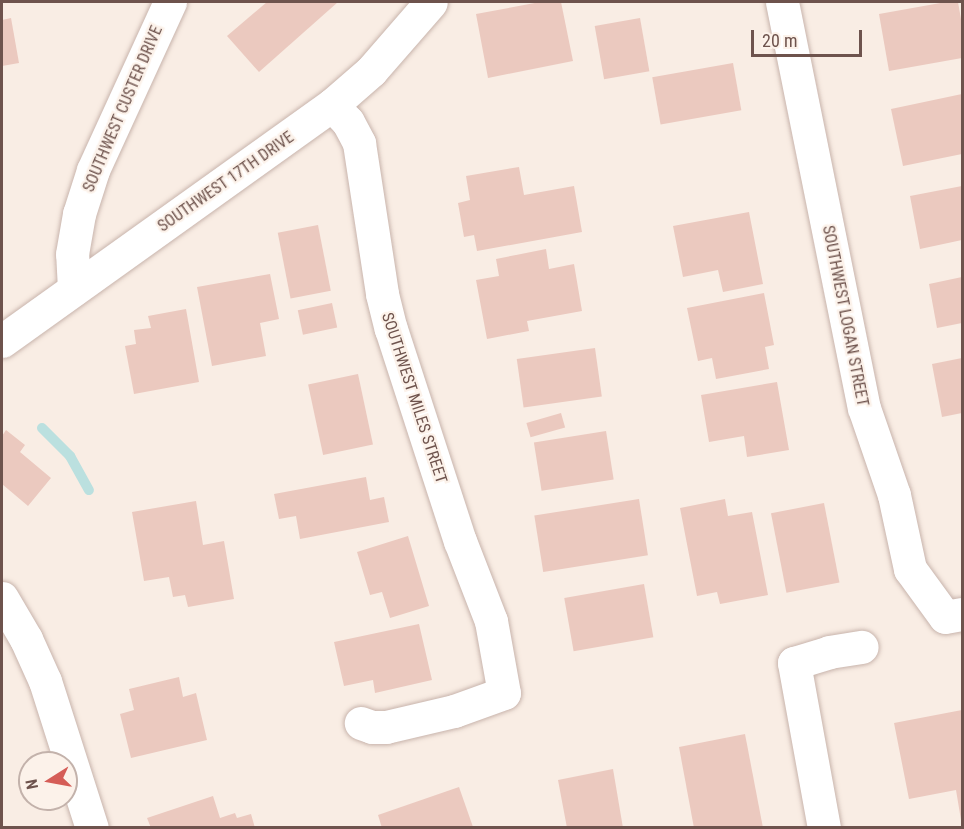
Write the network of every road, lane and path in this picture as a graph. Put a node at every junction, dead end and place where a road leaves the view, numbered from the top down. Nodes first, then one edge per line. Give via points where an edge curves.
1 (170, 2) edge
2 (430, 2) edge
3 (782, 2) edge
4 (332, 105) junction
5 (74, 289) junction
6 (2, 341) edge
7 (2, 598) edge
8 (954, 616) edge
9 (862, 647) dead end
10 (361, 723) dead end
11 (85, 826) edge
12 (824, 828) edge

1 - 5 street, SOUTHWEST CUSTER DRIVE via 93,170 72,254
2 - 4 street, SOUTHWEST 17TH DRIVE via 371,71
3 - 8 street, SOUTHWEST LOGAN STREET via 864,408 890,482 910,569
4 - 5 street, SOUTHWEST 17TH DRIVE
4 - 10 street, SOUTHWEST MILES STREET via 348,122 359,143 391,329 460,541 491,621 504,693 454,711 386,728
5 - 6 street, SOUTHWEST 17TH DRIVE
7 - 11 street via 45,681
9 - 12 street via 794,663

